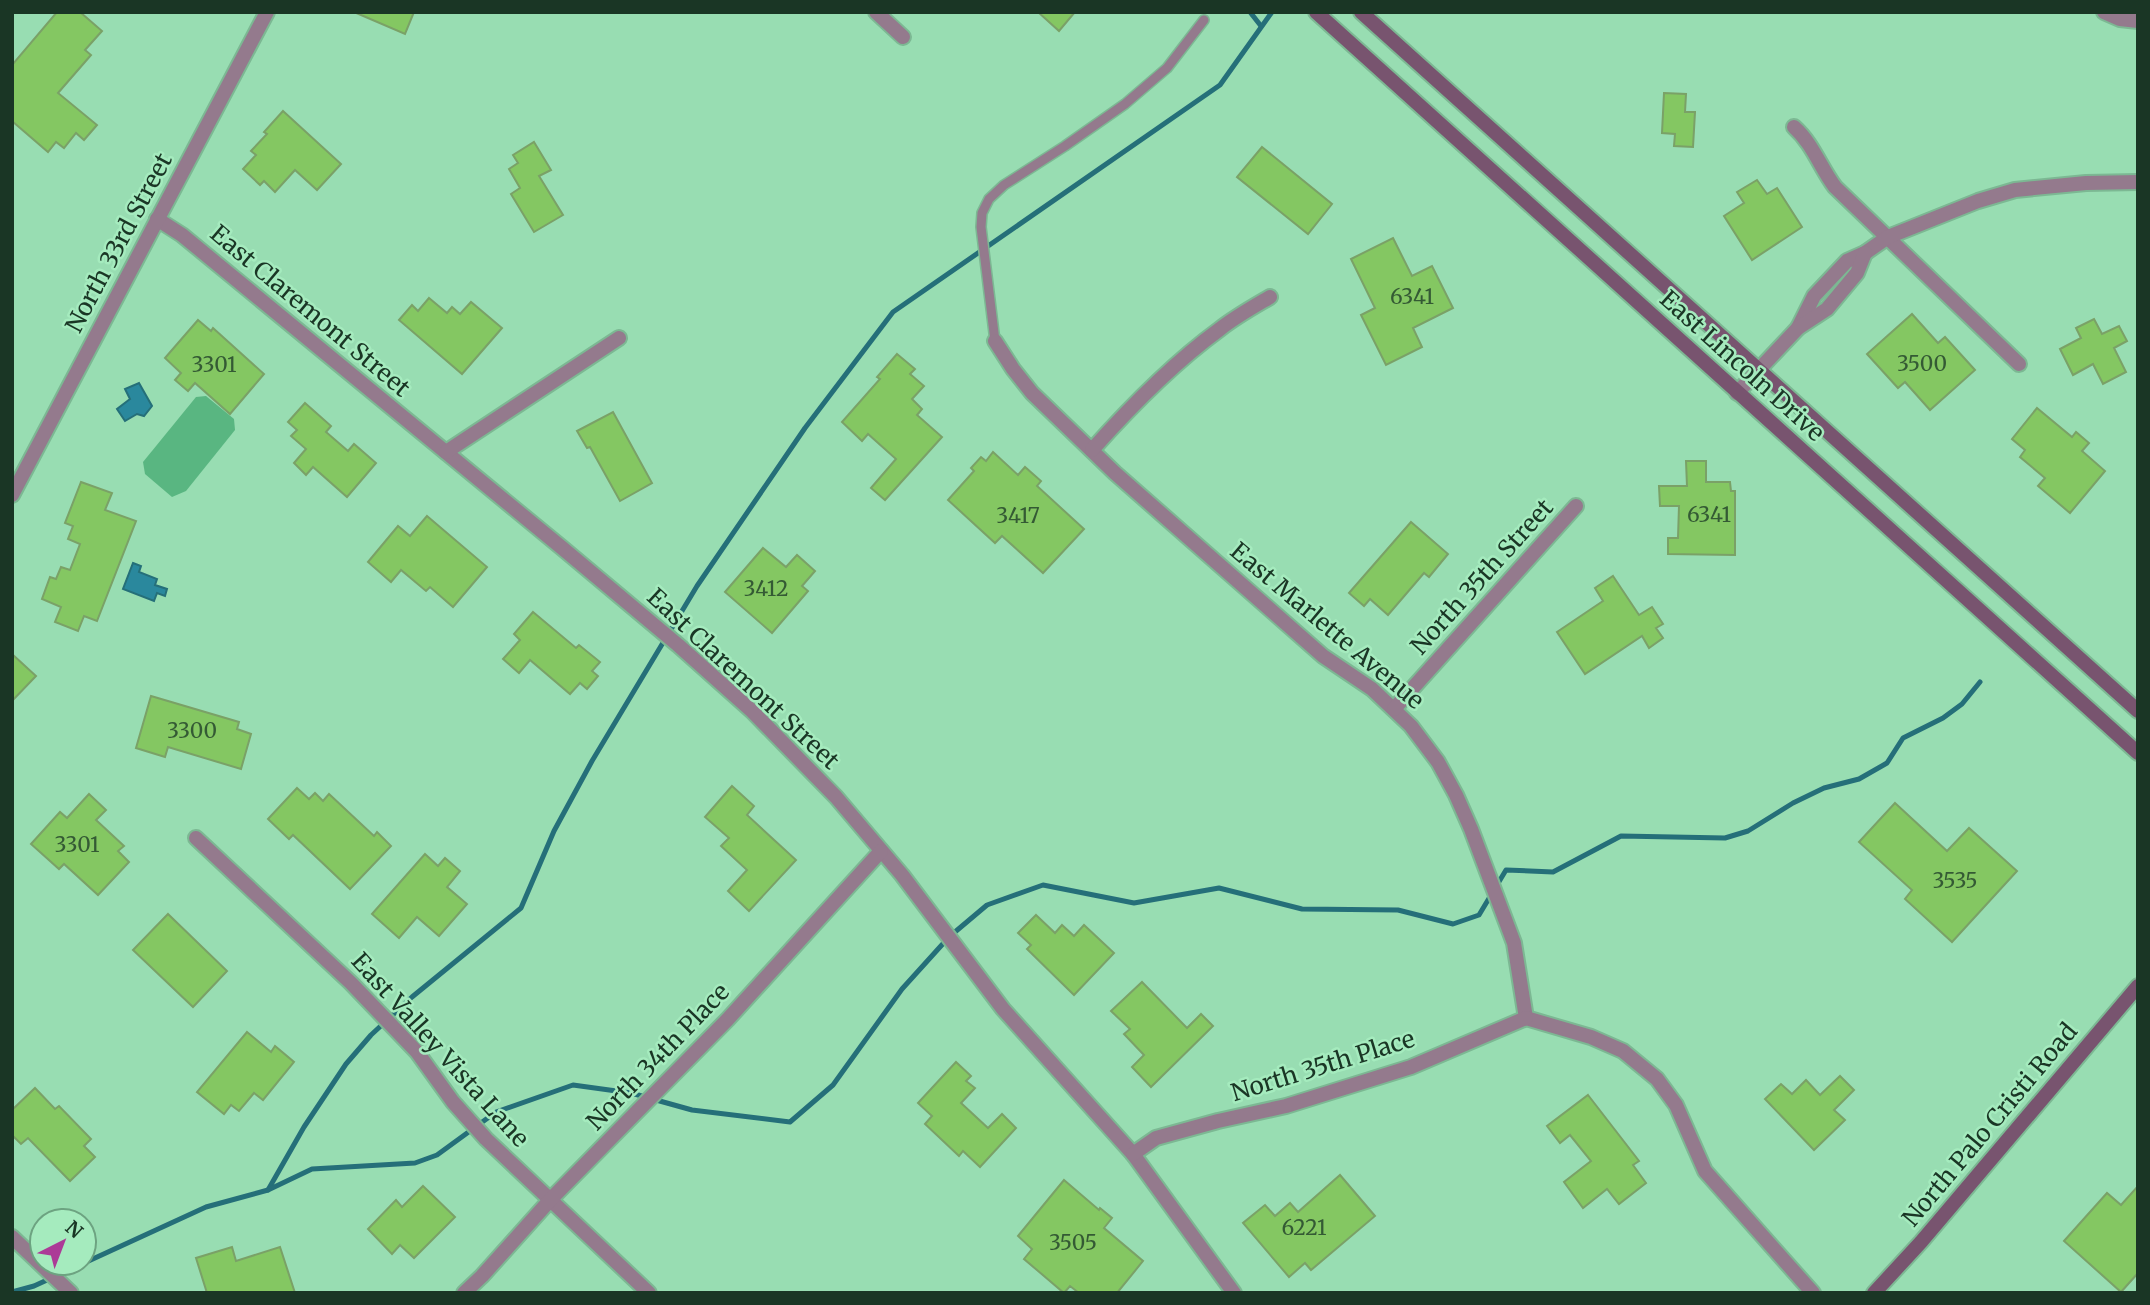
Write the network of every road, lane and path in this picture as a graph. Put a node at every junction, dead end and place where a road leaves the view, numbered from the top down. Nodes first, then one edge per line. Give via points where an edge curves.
1 (267, 12) edge
2 (876, 12) edge
3 (1316, 12) edge
4 (1361, 12) edge
5 (2104, 12) edge
6 (1204, 20) dead end
7 (2138, 22) edge
8 (903, 37) dead end
9 (1794, 127) dead end
10 (2138, 182) edge
11 (157, 219) junction
12 (1888, 237) junction
13 (1270, 297) dead end
14 (619, 338) dead end
15 (995, 341) joint
16 (2018, 364) dead end
17 (1759, 370) junction
18 (1737, 393) junction
19 (1091, 450) junction
20 (446, 452) junction
21 (12, 495) edge
22 (1576, 506) dead end
23 (1394, 709) junction
24 (2138, 712) edge
25 (2138, 753) edge
26 (196, 838) dead end
27 (881, 851) junction
28 (2138, 986) edge
29 (1526, 1018) junction
30 (1133, 1154) junction
31 (551, 1199) junction
32 (12, 1237) edge
33 (69, 1290) edge
34 (464, 1293) edge
35 (649, 1293) edge
36 (1234, 1293) edge
37 (1813, 1293) edge
38 (1874, 1293) edge

1 - 11 street, North 33rd Street
2 - 8 street
3 - 18 main road, East Lincoln Drive
4 - 17 main road, East Lincoln Drive
5 - 7 street
6 - 15 lane via 1167,68 1125,104 989,199 981,227
9 - 12 street via 1807,139 1835,187
10 - 12 street via 2015,190
11 - 20 street, East Claremont Street
11 - 21 street, North 33rd Street
12 - 16 street
12 - 17 street via 1866,253 1857,273 1826,309 1798,328
13 - 19 street via 1176,364
14 - 20 street
15 - 19 street, East Marlette Avenue via 1032,393
17 - 18 street
17 - 24 main road, East Lincoln Drive
18 - 25 main road, East Lincoln Drive
19 - 23 street, East Marlette Avenue via 1324,656
20 - 27 street, East Claremont Street via 752,711
22 - 23 street, North 35th Street
23 - 29 street, East Marlette Avenue via 1438,762 1456,795 1514,943
26 - 31 street, East Valley Vista Lane via 382,1014 486,1139
27 - 30 street, East Claremont Street via 1003,1009
27 - 31 street, North 34th Place via 728,1019
28 - 38 main road, North Palo Cristi Road
29 - 30 street, North 35th Place via 1411,1067 1286,1106 1156,1138
29 - 37 street via 1623,1051 1657,1079 1676,1105 1705,1171
30 - 36 street, East Claremont Street
31 - 34 street, North 34th Place
31 - 35 street, East Valley Vista Lane
32 - 33 street

